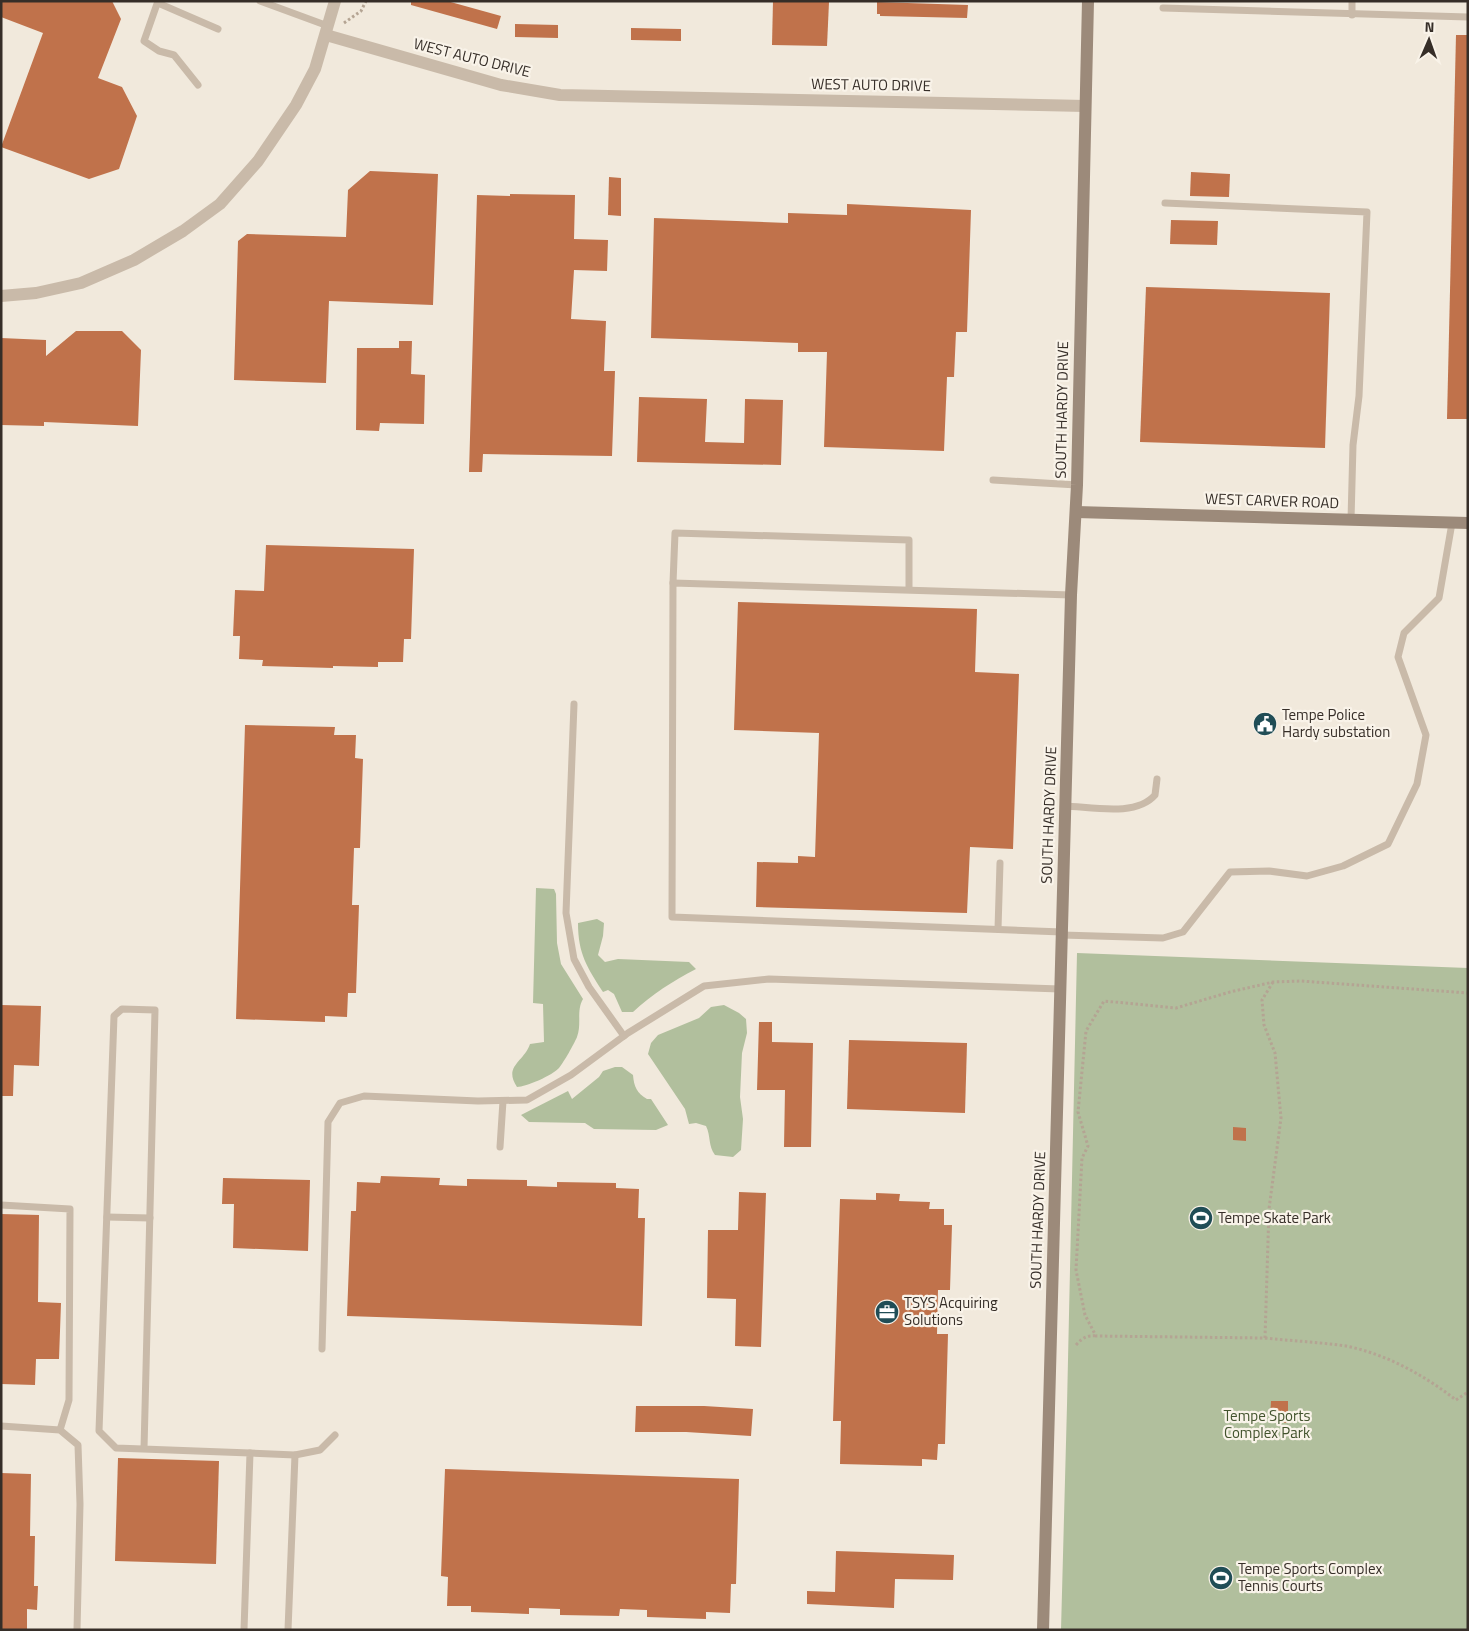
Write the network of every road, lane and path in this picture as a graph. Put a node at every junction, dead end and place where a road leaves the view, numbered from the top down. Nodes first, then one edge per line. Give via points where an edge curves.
1 (260, 1) edge
2 (335, 1) edge
3 (366, 1) edge
4 (1088, 1) edge
5 (1352, 1) edge
6 (158, 2) edge
7 (1163, 8) dead end
8 (1352, 15) junction
9 (353, 16) dead end
10 (1468, 17) edge
11 (218, 30) dead end
12 (327, 30) junction
13 (198, 85) dead end
14 (1086, 106) junction
15 (1166, 203) dead end
16 (1, 296) edge
17 (992, 480) dead end
18 (1077, 485) junction
19 (1076, 512) junction
20 (1351, 520) junction
21 (1452, 523) junction
22 (1468, 523) edge
23 (673, 583) junction
24 (909, 589) junction
25 (1071, 595) junction
26 (574, 704) dead end
27 (1157, 779) dead end
28 (1065, 806) junction
29 (1000, 863) dead end
30 (998, 928) junction
31 (1062, 934) junction
32 (1273, 982) junction
33 (1060, 989) junction
34 (1468, 993) edge
35 (624, 1036) junction
36 (502, 1101) junction
37 (500, 1147) dead end
38 (1, 1205) edge
39 (107, 1217) junction
40 (150, 1218) junction
41 (1096, 1336) junction
42 (1265, 1338) junction
43 (1076, 1345) dead end
44 (322, 1349) dead end
45 (1468, 1392) edge
46 (1, 1426) edge
47 (60, 1430) junction
48 (335, 1435) dead end
49 (144, 1449) junction
50 (250, 1454) junction
51 (295, 1455) junction
52 (78, 1630) edge
53 (244, 1630) edge
54 (288, 1630) edge
55 (1043, 1630) edge

1 - 12 lane
2 - 12 street
3 - 9 path via 362,11
4 - 14 street, SOUTH HARDY DRIVE
5 - 8 lane
6 - 11 lane
6 - 13 lane via 144,41 159,51 174,55
7 - 8 lane
8 - 10 lane
12 - 14 street, WEST AUTO DRIVE via 501,85 560,95
12 - 16 street via 315,69 296,105 258,161 220,204 134,260 81,283
14 - 18 street, SOUTH HARDY DRIVE
15 - 20 lane via 1367,212 1359,396 1352,444
17 - 18 lane
18 - 19 street, SOUTH HARDY DRIVE
19 - 20 street, WEST CARVER ROAD
19 - 25 street, SOUTH HARDY DRIVE
20 - 21 street, WEST CARVER ROAD
21 - 22 street, WEST CARVER ROAD
21 - 31 lane via 1439,598 1404,633 1398,657 1426,735 1417,784 1388,844 1343,866 1307,876 1269,871 1230,872 1183,932 1163,938
23 - 24 lane
23 - 24 lane via 675,533 909,540
23 - 30 lane via 672,917
24 - 25 lane
25 - 28 street, SOUTH HARDY DRIVE
26 - 35 lane via 566,913 574,959 589,987
27 - 28 lane via 1155,795 1137,807
28 - 31 street, SOUTH HARDY DRIVE
29 - 30 lane
30 - 31 lane
31 - 33 street, SOUTH HARDY DRIVE
32 - 34 path via 1301,981
32 - 41 path via 1176,1008 1104,1001 1086,1031 1078,1112 1088,1146 1082,1158 1076,1270 1085,1315
32 - 42 path via 1262,1000 1264,1025 1275,1052 1281,1118 1269,1209
33 - 35 lane via 769,979 704,986
33 - 55 street, SOUTH HARDY DRIVE
35 - 36 lane via 571,1075 527,1100
36 - 37 lane
36 - 44 lane via 364,1096 340,1103 328,1122
38 - 47 lane via 70,1209 69,1400
39 - 40 lane
39 - 40 lane via 114,1016 122,1009 155,1010
39 - 49 lane via 99,1431 116,1448
40 - 49 lane
41 - 42 path
41 - 43 path via 1082,1338
42 - 45 path via 1347,1347 1407,1368 1456,1400
46 - 47 lane
47 - 52 lane via 78,1445
48 - 51 lane via 320,1450
49 - 50 lane
50 - 51 lane
50 - 53 lane
51 - 54 lane

